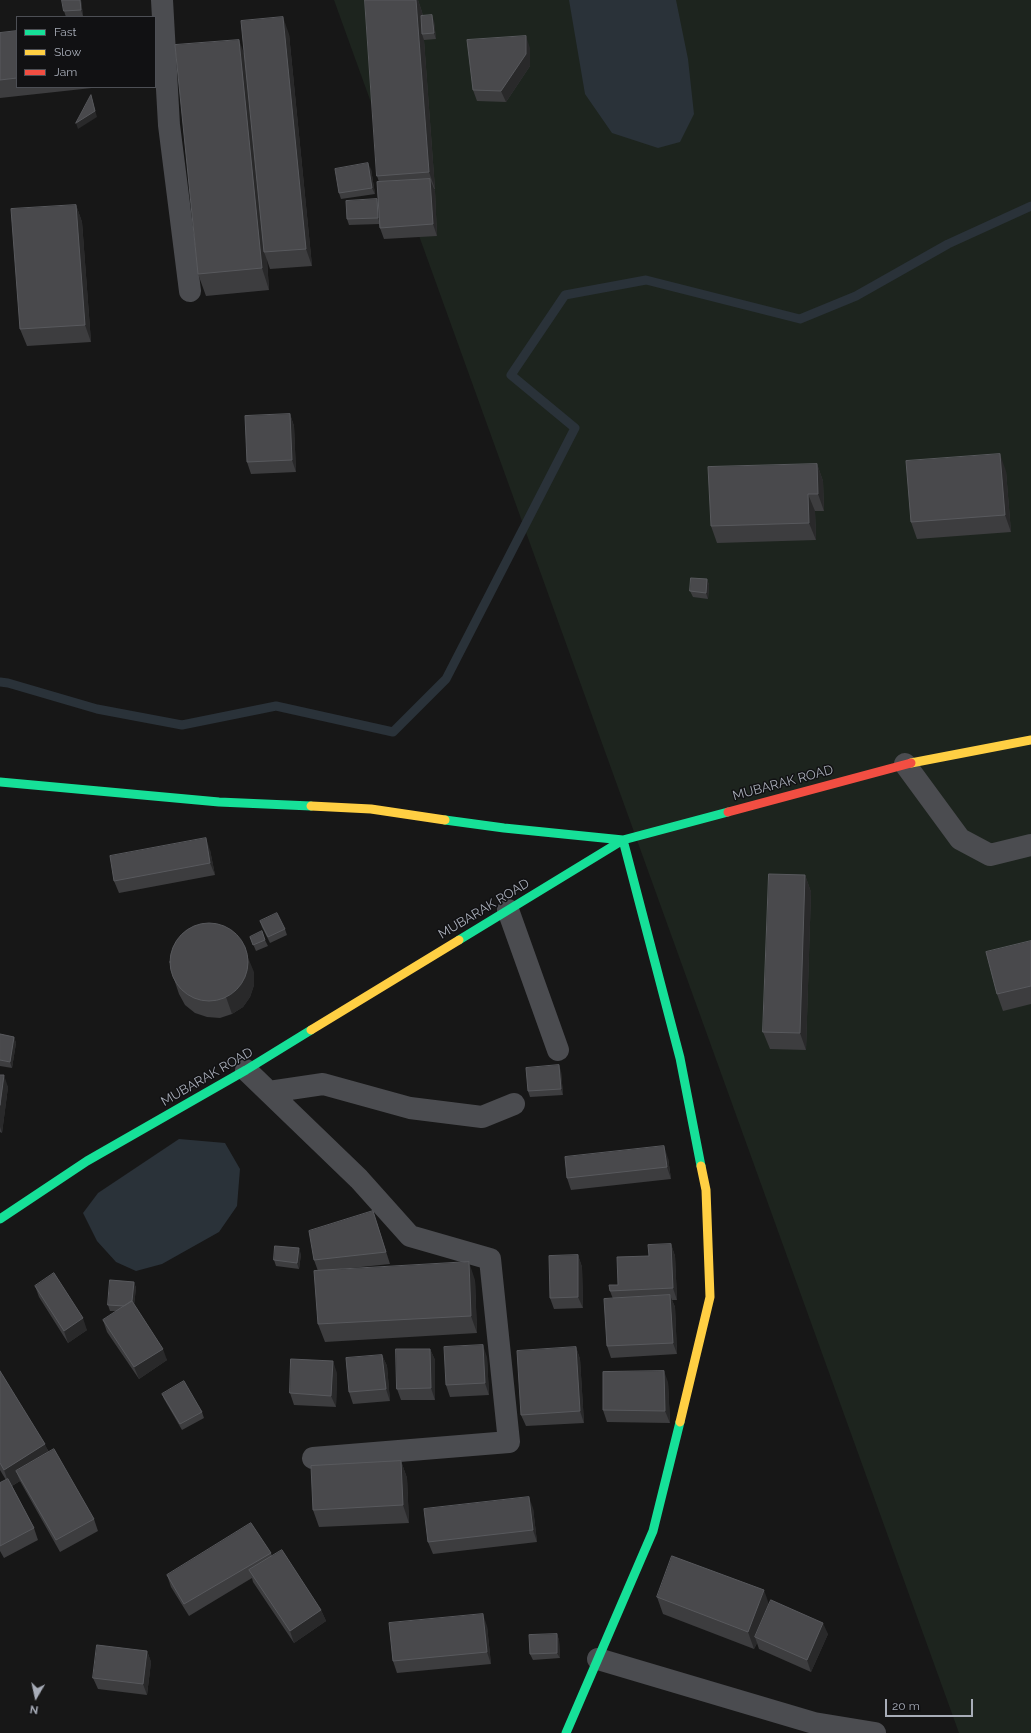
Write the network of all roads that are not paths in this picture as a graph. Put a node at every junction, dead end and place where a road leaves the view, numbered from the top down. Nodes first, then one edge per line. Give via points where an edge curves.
1 (162, 0) edge
2 (190, 291) dead end
3 (1031, 740) edge
4 (905, 764) junction
5 (0, 782) edge
6 (623, 840) junction
7 (1031, 845) edge
8 (508, 910) junction
9 (558, 1050) dead end
10 (246, 1070) junction
11 (269, 1092) junction
12 (514, 1104) dead end
13 (0, 1219) edge
14 (313, 1458) dead end
15 (598, 1659) junction
16 (566, 1733) edge
17 (875, 1733) edge

1 - 2 street via 169,124
3 - 4 street, MUBARAK ROAD
4 - 6 street, MUBARAK ROAD
4 - 7 street via 960,838 990,855
5 - 6 street via 219,802 371,809 504,828
6 - 8 street, MUBARAK ROAD
6 - 15 street via 680,1058 703,1174 706,1190 710,1297 653,1531
8 - 9 street
8 - 10 street, MUBARAK ROAD
10 - 11 street
10 - 13 street, MUBARAK ROAD via 87,1161
11 - 12 street via 323,1084 410,1108 482,1117
11 - 14 street via 359,1179 410,1236 490,1259 510,1442
15 - 16 street
15 - 17 street via 814,1722

